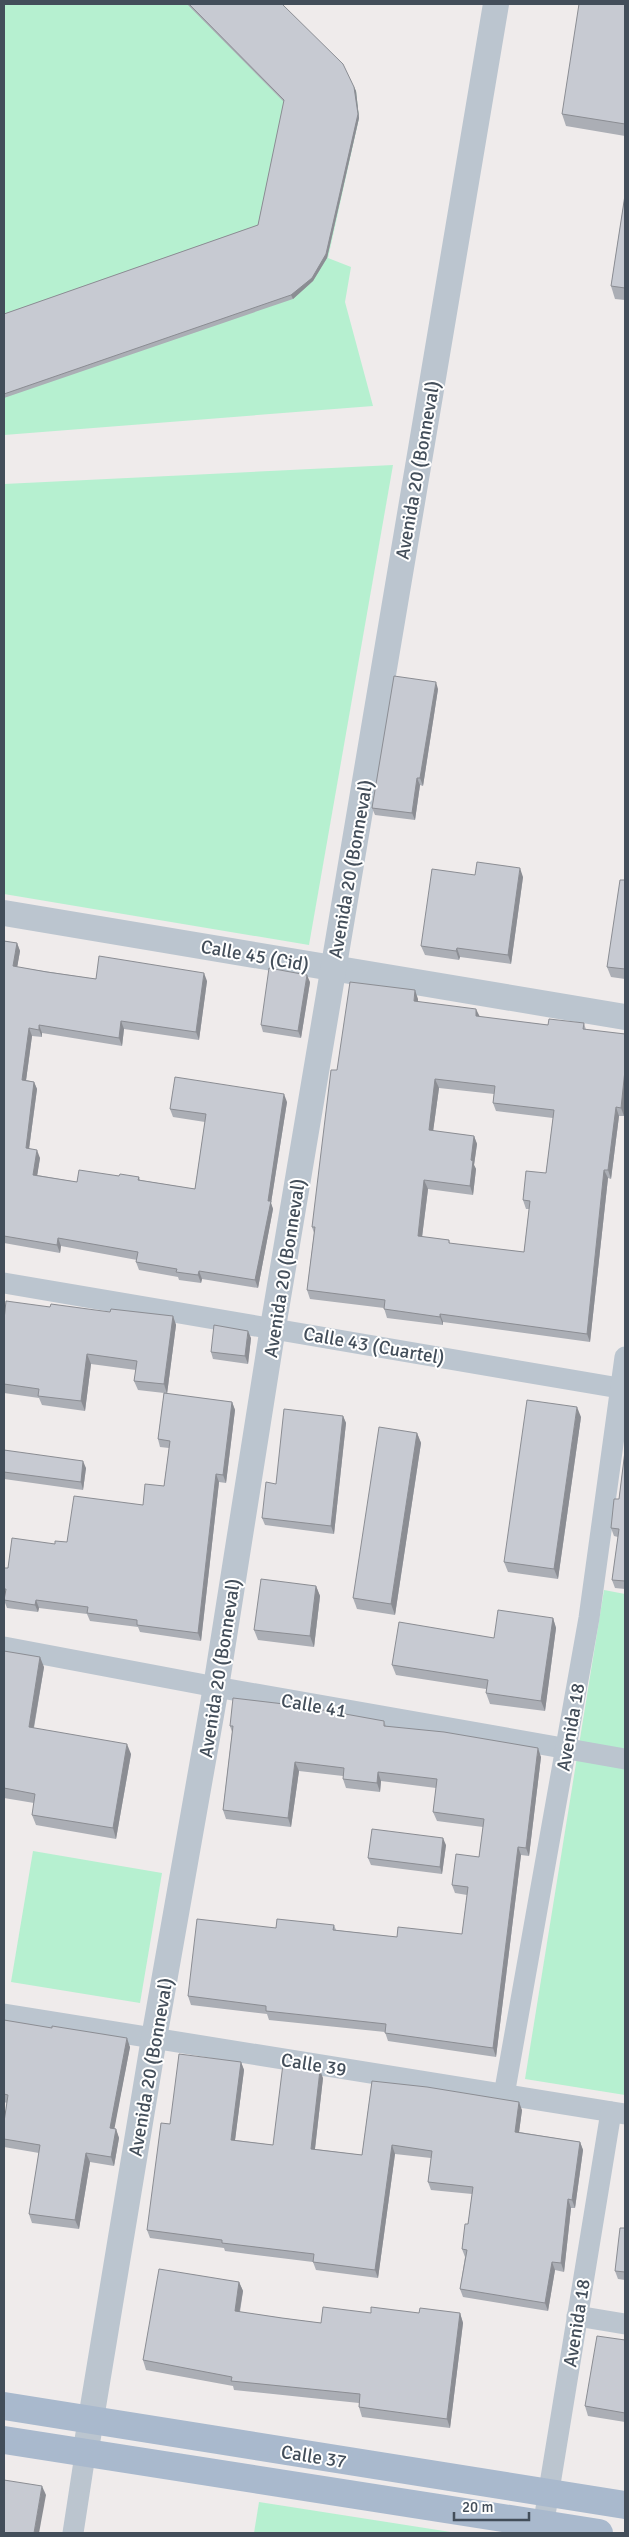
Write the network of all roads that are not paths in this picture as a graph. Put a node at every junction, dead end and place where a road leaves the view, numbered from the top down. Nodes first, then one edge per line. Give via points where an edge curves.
1 (496, 4) edge
2 (4, 913) edge
3 (334, 968) junction
4 (625, 1017) edge
5 (4, 1283) edge
6 (274, 1327) junction
7 (625, 1357) edge
8 (623, 1388) edge
9 (4, 1647) edge
10 (216, 1687) junction
11 (567, 1750) junction
12 (625, 1759) edge
13 (4, 2014) edge
14 (154, 2038) junction
15 (504, 2095) junction
16 (618, 2113) edge
17 (578, 2316) junction
18 (625, 2324) edge
19 (4, 2406) edge
20 (90, 2421) junction
21 (4, 2440) edge
22 (85, 2455) junction
23 (548, 2493) junction
24 (625, 2505) edge
25 (542, 2529) edge
26 (73, 2533) edge
27 (599, 2533) edge

1 - 3 street, Avenida 20 (Bonneval)
2 - 3 street, Calle 45 (Cid)
3 - 4 street, Calle 45 (Cid)
3 - 6 street, Avenida 20 (Bonneval)
5 - 6 street, Calle 43 (Cuartel)
6 - 8 street, Calle 43 (Cuartel)
6 - 10 street, Avenida 20 (Bonneval)
7 - 8 street, Avenida 18
8 - 11 street, Avenida 18
9 - 10 street, Calle 41
10 - 11 street, Calle 41
10 - 14 street, Avenida 20 (Bonneval)
11 - 12 street, Calle 41
11 - 15 street, Avenida 18
13 - 14 street, Calle 39
14 - 15 street, Calle 39
14 - 20 street, Avenida 20 (Bonneval)
15 - 16 street, Calle 39
16 - 17 street, Avenida 18
17 - 18 street
17 - 23 street, Avenida 18
19 - 20 main road, Calle 37
20 - 22 street, Avenida 20 (Bonneval)
20 - 23 main road, Calle 37
21 - 22 main road, Calle 37
22 - 25 main road, Calle 37
22 - 26 street, Avenida 20 (Bonneval)
23 - 24 main road, Calle 37
23 - 25 street, Avenida 18
25 - 27 main road, Calle 37

